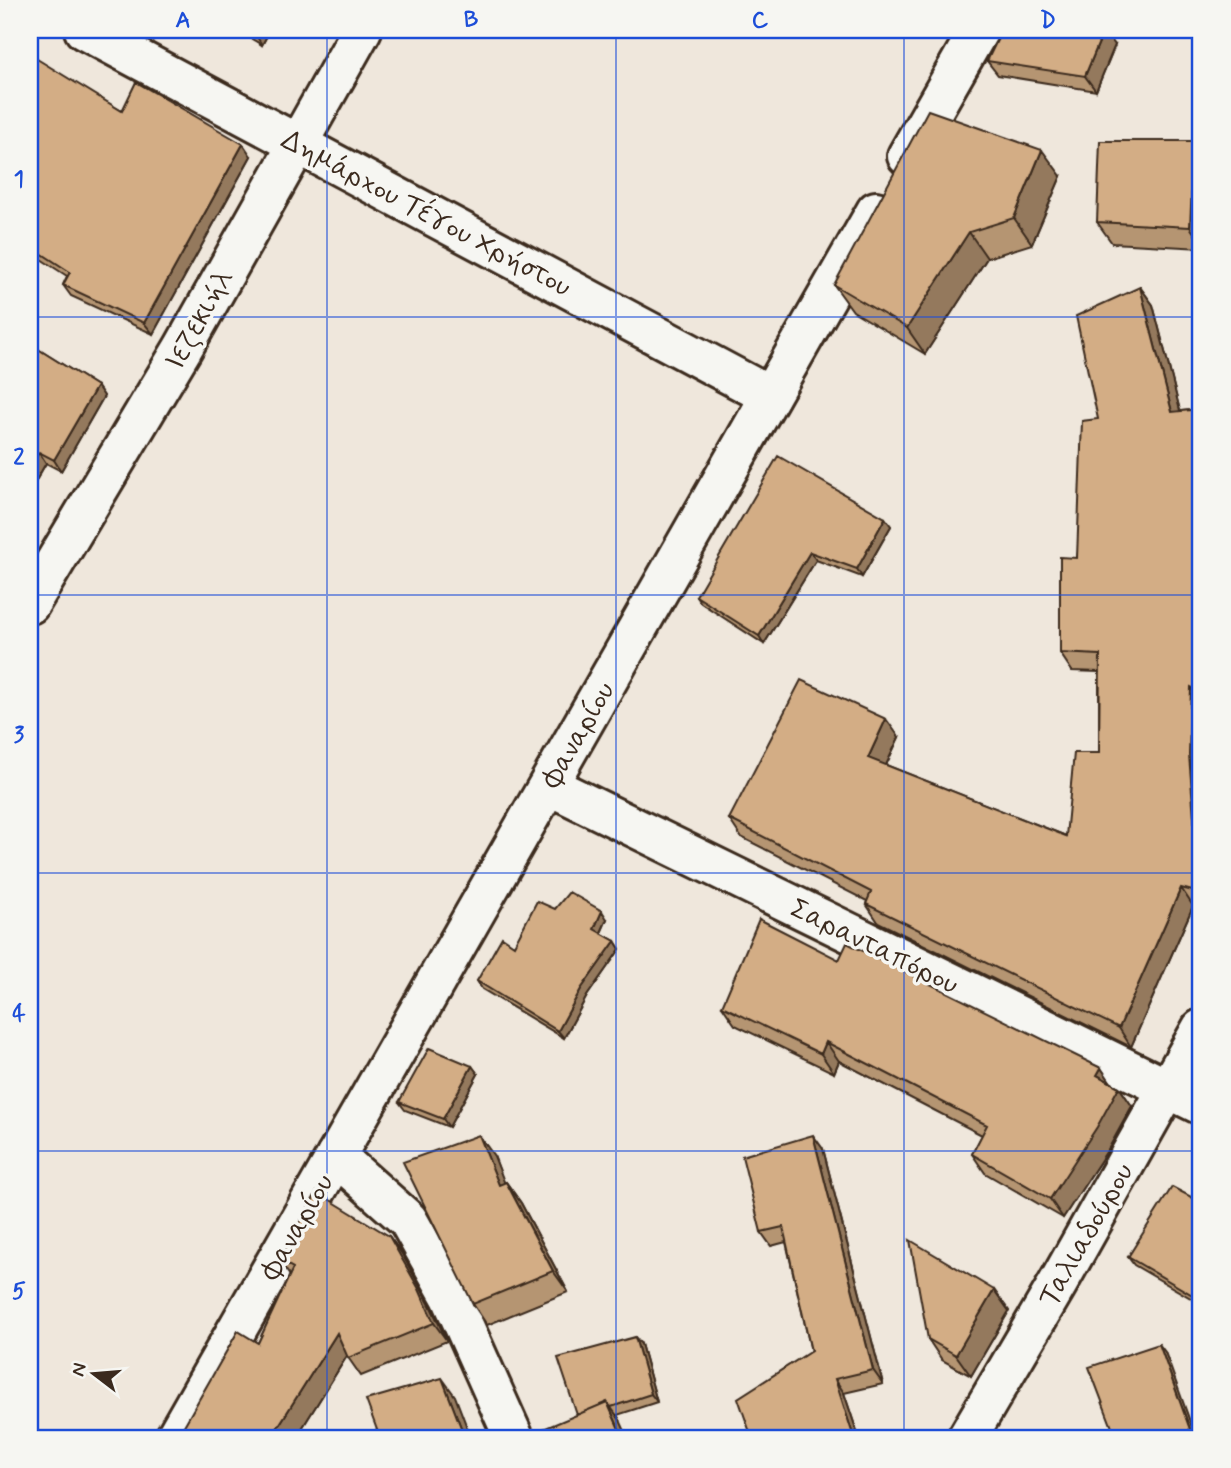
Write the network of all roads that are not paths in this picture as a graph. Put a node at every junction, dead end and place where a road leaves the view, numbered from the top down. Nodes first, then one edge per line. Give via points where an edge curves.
1 (85, 30) edge
2 (362, 30) edge
3 (979, 30) edge
4 (297, 142) junction
5 (770, 396) junction
6 (30, 604) edge
7 (548, 785) junction
8 (1201, 1029) edge
9 (1185, 1097) edge
10 (336, 1156) junction
11 (175, 1438) edge
12 (514, 1438) edge
13 (967, 1438) edge

1 - 4 street, Δημάρχου Τέγου Χρήστου
2 - 4 street, Ιεζεκιήλ
3 - 5 street, Φαναρίου
4 - 5 street, Δημάρχου Τέγου Χρήστου
4 - 6 street, Ιεζεκιήλ via 183,348
5 - 7 street, Φαναρίου
7 - 9 street, Σαρανταπόρου
7 - 10 street, Φαναρίου
8 - 9 street, Ταλιαδούρου
9 - 13 street, Ταλιαδούρου
10 - 11 street, Φαναρίου
10 - 12 street via 408,1220 451,1297

